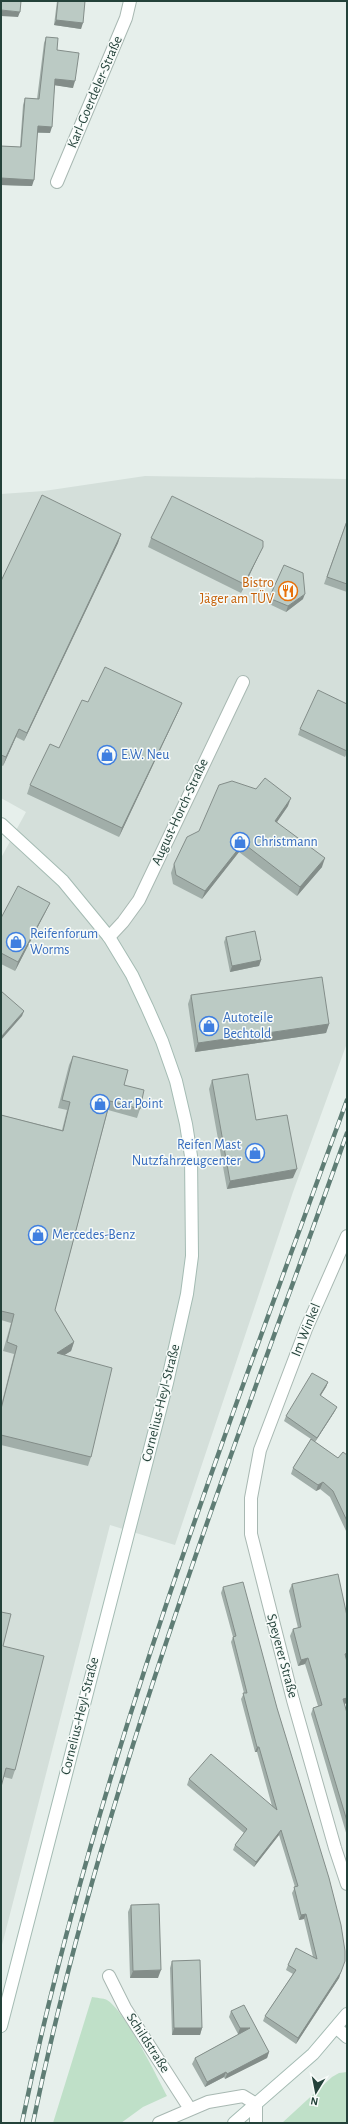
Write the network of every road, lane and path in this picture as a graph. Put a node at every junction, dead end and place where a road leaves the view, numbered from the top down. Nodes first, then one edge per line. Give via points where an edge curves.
1 (130, 1) edge
2 (57, 182) dead end
3 (243, 682) dead end
4 (1, 824) edge
5 (109, 937) junction
6 (347, 1236) edge
7 (268, 1425) joint
8 (347, 1884) edge
9 (109, 1976) dead end
10 (347, 2014) edge
11 (1, 2026) edge
12 (337, 2028) junction
13 (347, 2037) edge
14 (256, 2104) junction
15 (190, 2109) junction
16 (159, 2123) edge
17 (234, 2123) edge
18 (256, 2123) edge

1 - 2 street, Karl-Goerdeler-Straße via 126,18
3 - 5 street, August-Horch-Straße via 139,900
4 - 5 street, Cornelius-Heyl-Straße via 63,881
5 - 11 street, Cornelius-Heyl-Straße via 147,1006 176,1081 191,1156 192,1256 187,1294 167,1383
6 - 7 street, Im Winkel
7 - 8 street, Speyerer Straße via 254,1476 251,1534 293,1700
9 - 15 street, Schildstraße via 125,2008
10 - 12 street
12 - 13 street
12 - 14 street via 313,2054
14 - 15 street via 243,2096 223,2098
14 - 17 street
14 - 18 street
15 - 16 street

